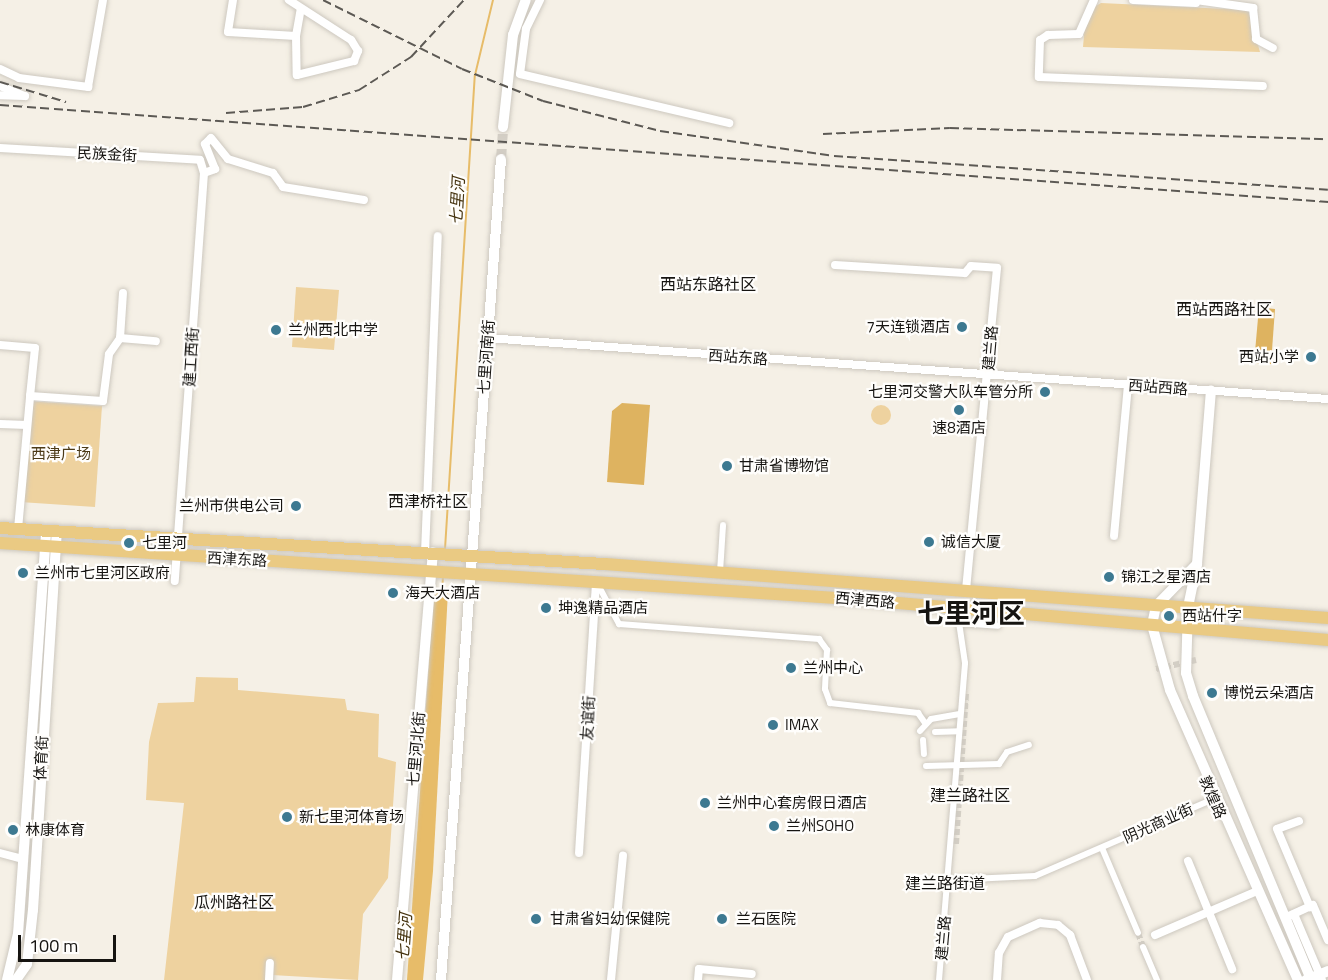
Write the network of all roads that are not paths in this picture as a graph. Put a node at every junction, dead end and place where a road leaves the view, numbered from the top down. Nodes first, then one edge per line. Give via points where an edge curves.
1 (103, 0) edge
2 (233, 0) edge
3 (288, 0) edge
4 (526, 0) edge
5 (540, 0) edge
6 (1094, 0) edge
7 (1133, 0) edge
8 (1196, 2) edge
9 (301, 8) junction
10 (296, 36) junction
11 (1273, 48) dead end
12 (0, 69) edge
13 (0, 86) edge
14 (1263, 86) dead end
15 (0, 94) edge
16 (729, 123) dead end
17 (503, 127) tunnel mouth
18 (0, 148) edge
19 (501, 159) tunnel mouth
20 (204, 173) junction
21 (364, 200) dead end
22 (438, 236) dead end
23 (835, 265) dead end
24 (123, 293) dead end
25 (120, 338) junction
26 (488, 338) junction
27 (156, 341) dead end
28 (0, 345) edge
29 (988, 377) junction
30 (1128, 386) junction
31 (1211, 391) junction
32 (30, 396) junction
33 (1328, 399) edge
34 (0, 424) edge
35 (27, 425) junction
36 (723, 525) dead end
37 (0, 528) edge
38 (18, 529) junction
39 (54, 532) junction
40 (1114, 536) dead end
41 (178, 541) junction
42 (0, 543) edge
43 (50, 547) junction
44 (432, 553) junction
45 (177, 556) junction
46 (474, 556) junction
47 (605, 564) junction
48 (1197, 564) junction
49 (435, 570) junction
50 (472, 573) junction
51 (720, 573) junction
52 (175, 581) dead end
53 (600, 583) junction
54 (966, 592) junction
55 (1156, 606) junction
56 (1188, 607) junction
57 (957, 609) junction
58 (1328, 618) edge
59 (959, 623) junction
60 (1152, 625) junction
61 (998, 626) dead end
62 (1184, 628) junction
63 (1328, 640) edge
64 (960, 714) junction
65 (925, 723) junction
66 (920, 731) dead end
67 (959, 731) junction
68 (935, 732) dead end
69 (923, 740) dead end
70 (1029, 746) dead end
71 (924, 754) dead end
72 (956, 763) junction
73 (926, 766) dead end
74 (1214, 799) junction
75 (1299, 821) dead end
76 (1102, 848) junction
77 (0, 853) edge
78 (579, 853) dead end
79 (623, 856) dead end
80 (23, 859) junction
81 (1188, 861) dead end
82 (949, 880) junction
83 (1255, 892) junction
84 (1310, 907) junction
85 (1209, 911) junction
86 (1290, 916) junction
87 (1138, 933) tunnel mouth
88 (1155, 934) dead end
89 (1328, 940) edge
90 (1143, 947) tunnel mouth
91 (270, 963) dead end
92 (1232, 969) dead end
93 (752, 974) dead end
94 (1316, 977) edge
95 (7, 980) edge
96 (16, 980) edge
97 (269, 980) edge
98 (397, 980) edge
99 (441, 980) edge
100 (611, 980) edge
101 (698, 980) edge
102 (939, 980) edge
103 (997, 980) edge
104 (1087, 980) edge
105 (1157, 980) edge
106 (1298, 980) edge

1 - 12 street via 88,87 20,78
2 - 10 street via 228,32
3 - 9 street
4 - 17 street via 513,35
5 - 16 street via 526,29 520,74
6 - 14 street via 1079,34 1048,35 1040,40 1039,77
7 - 8 street
8 - 11 street via 1253,8 1258,42
9 - 10 street
9 - 10 street via 351,40 358,51 354,61 303,77 293,68
13 - 15 street via 25,96
18 - 20 street, 民族金街 via 200,160
19 - 26 street, 七里河南街
20 - 21 street, 建工西街 via 215,169 206,144 211,138 228,159 273,173 283,187
20 - 41 street, 建工西街
22 - 44 street
23 - 29 street, 建兰路 via 965,273 971,266 997,268
24 - 25 street
25 - 27 street
25 - 32 street via 109,354 103,401
26 - 29 street, 西站东路
26 - 46 street, 七里河南街
28 - 32 street via 35,348
29 - 30 street, 西站西路
29 - 54 street, 建兰路
30 - 31 street, 西站西路
30 - 40 street
31 - 33 street, 西站西路
31 - 48 street, 敦煌路
32 - 35 street
34 - 35 street
35 - 38 street
36 - 51 street
37 - 38 main road
38 - 39 main road
39 - 41 main road, 西津东路
39 - 43 street, 体育街
41 - 44 main road, 西津东路
41 - 45 street, 建工西街
42 - 43 main road, 西津东路
43 - 45 main road, 西津东路
43 - 80 street, 体育街
43 - 96 street, 体育街 via 33,910 27,964
44 - 46 main road, 西津西路
44 - 49 street, 七里河北街
45 - 49 main road, 西津东路
45 - 52 street, 建工西街
46 - 47 main road, 西津西路
46 - 50 street
47 - 51 main road, 西津西路
47 - 53 main road
48 - 55 street
48 - 56 street, 敦煌路
49 - 50 main road, 西津西路
49 - 98 street, 七里河北街
50 - 53 main road, 西津西路
50 - 99 street
51 - 54 main road, 西津西路
53 - 57 main road, 西津西路
53 - 65 street via 619,624 819,639 827,650 825,689 830,703 918,713
53 - 78 street, 友谊街
54 - 55 main road, 西津西路
55 - 56 main road, 西津西路
55 - 60 street, 敦煌路
56 - 58 main road, 西津西路
56 - 62 street, 敦煌路
57 - 59 street, 建兰路
57 - 60 main road, 西津西路
59 - 61 street
59 - 64 street, 建兰路 via 965,663
60 - 62 main road, 西津西路
60 - 74 street, 敦煌路 via 1158,659
62 - 63 main road, 西津西路
62 - 86 street, 敦煌路 via 1186,673 1193,696
64 - 65 street
64 - 67 street, 建兰路
65 - 66 street
67 - 68 street
67 - 72 street, 建兰路
69 - 71 street
70 - 72 street via 1007,752 999,764
72 - 73 street
72 - 82 street, 建兰路
74 - 76 street, 阴光商业街
74 - 83 street, 敦煌路
75 - 84 street via 1277,829
76 - 82 street, 阴光商业街 via 1035,876
76 - 87 street
77 - 80 street
79 - 100 street
80 - 95 street, 体育街 via 18,934
81 - 85 street
82 - 102 street, 建兰路
83 - 85 street
83 - 106 street, 敦煌路
84 - 86 street
84 - 89 street
85 - 88 street
85 - 92 street
86 - 94 street, 敦煌路
90 - 105 street
91 - 97 street
93 - 101 street via 699,969
103 - 104 street via 999,953 1008,938 1040,922 1058,925 1070,935

